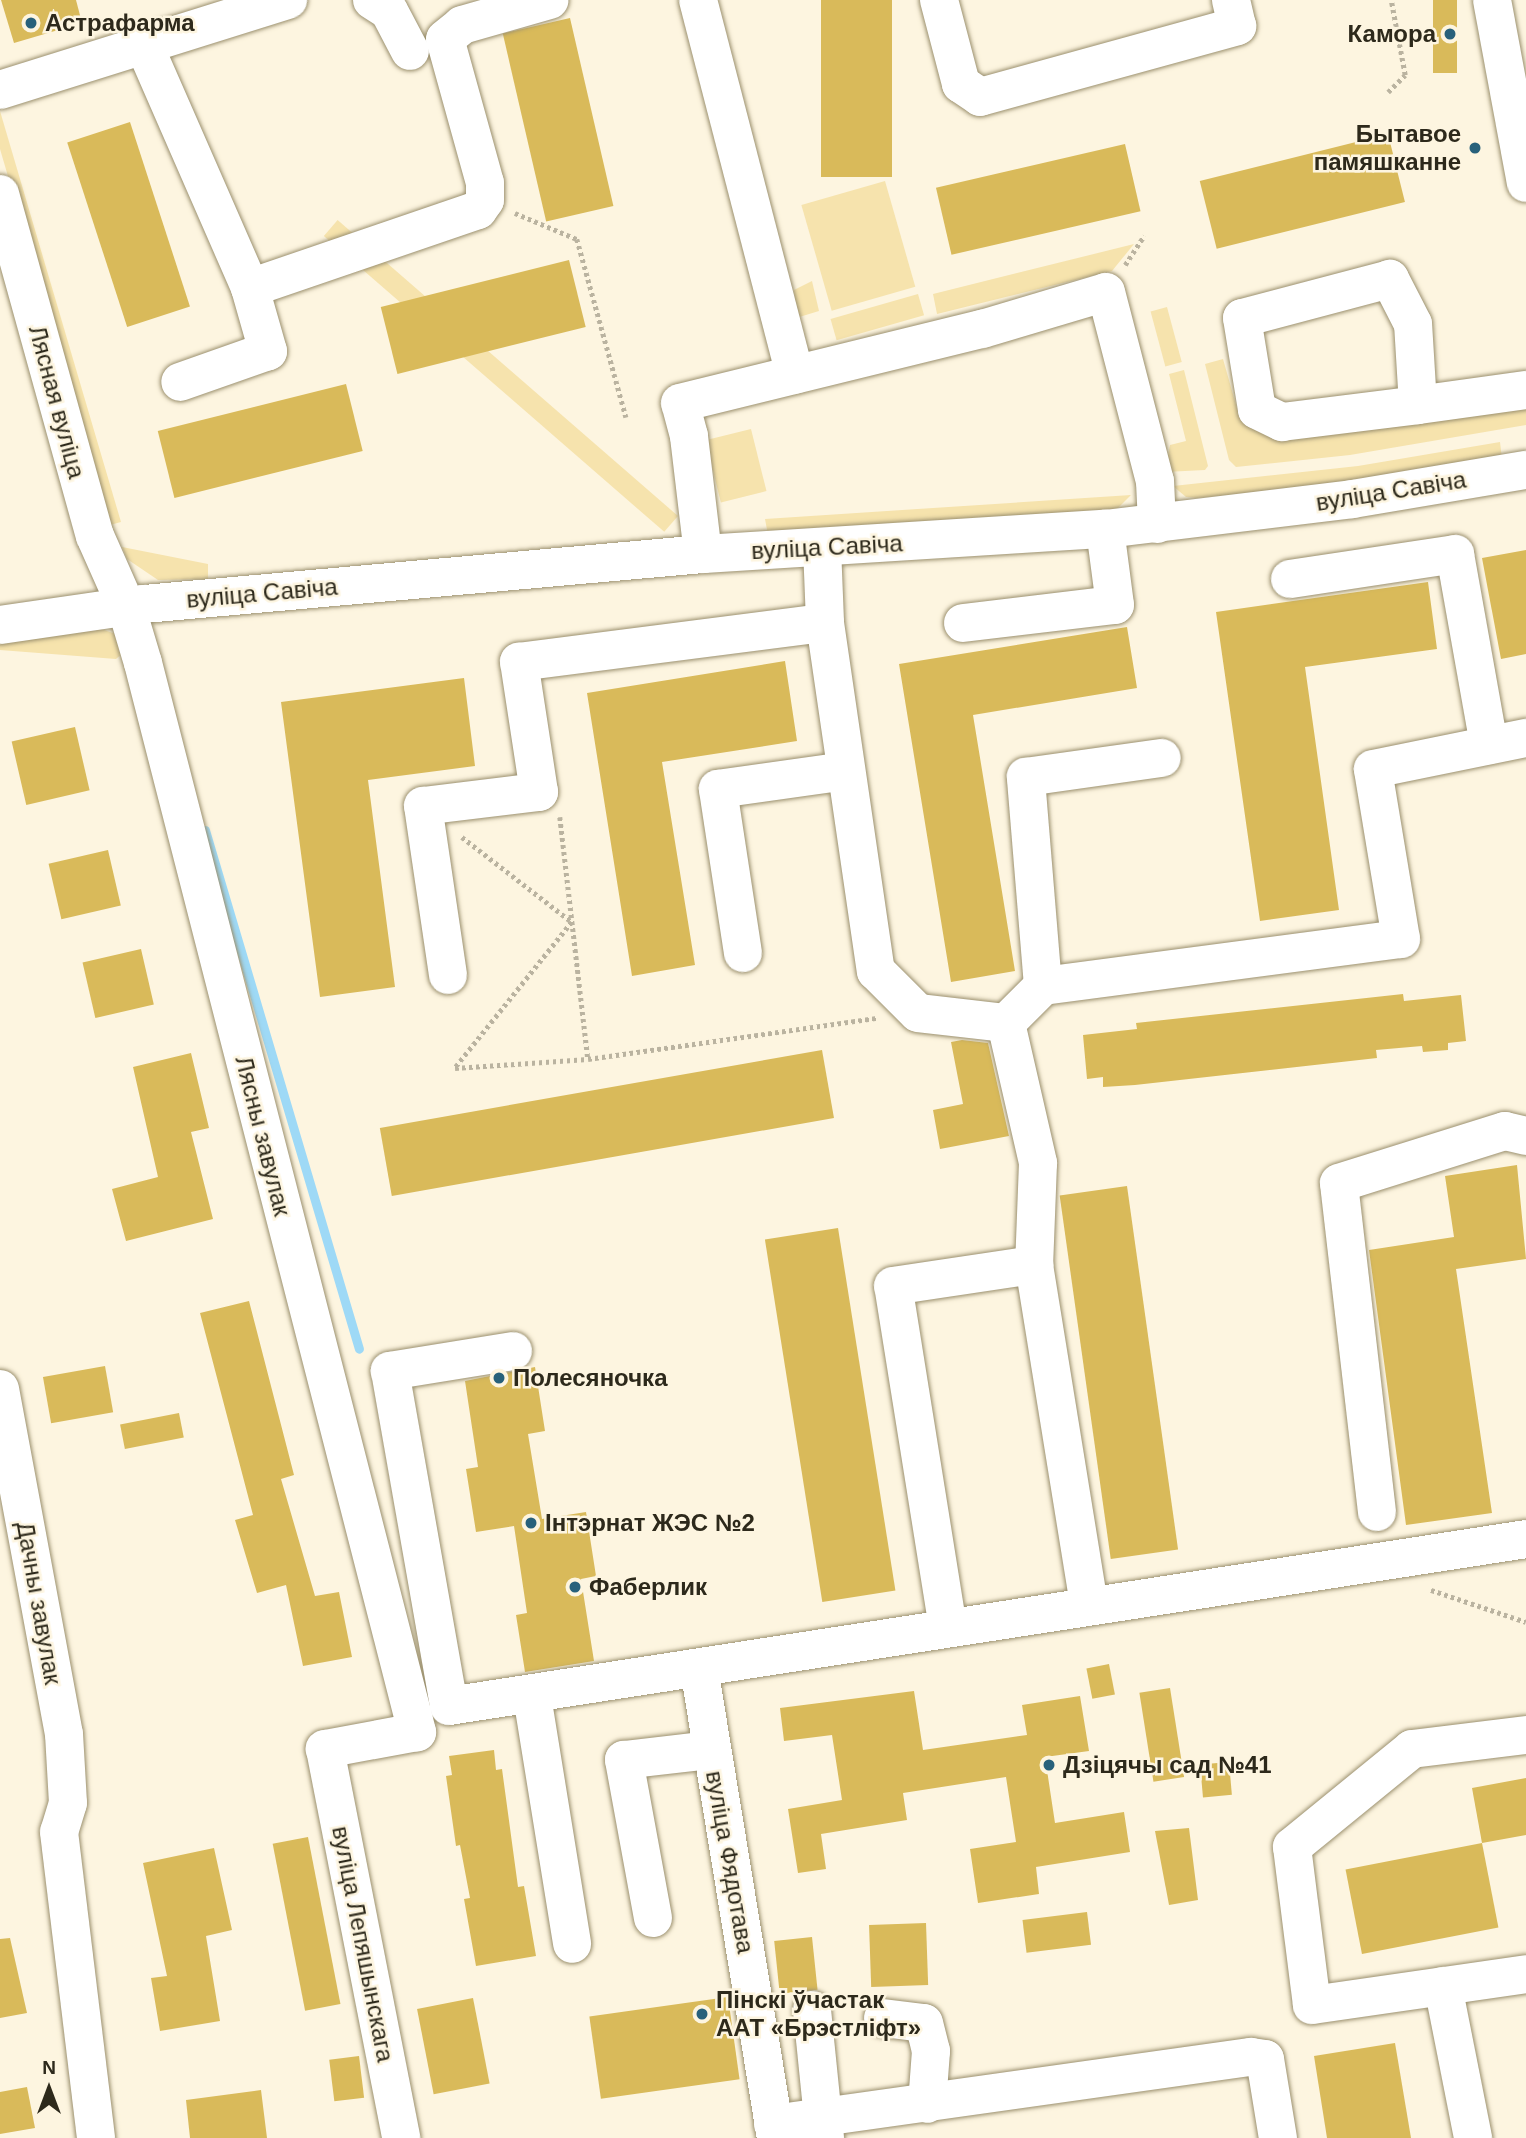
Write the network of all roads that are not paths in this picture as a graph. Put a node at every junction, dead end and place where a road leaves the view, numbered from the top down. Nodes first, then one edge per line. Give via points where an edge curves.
1 (288, 0) edge
2 (372, 0) edge
3 (550, 0) edge
4 (698, 0) edge
5 (939, 0) edge
6 (1231, 0) edge
7 (1492, 0) edge
8 (144, 45) junction
9 (410, 51) dead end
10 (0, 90) edge
11 (1526, 183) edge
12 (0, 194) edge
13 (250, 288) junction
14 (795, 375) junction
15 (180, 382) dead end
16 (1526, 390) edge
17 (1418, 405) junction
18 (1526, 470) edge
19 (1157, 524) junction
20 (1105, 529) junction
21 (822, 547) junction
22 (703, 554) junction
23 (1290, 579) dead end
24 (125, 606) junction
25 (825, 623) junction
26 (963, 623) dead end
27 (0, 625) edge
28 (1508, 741) edge
29 (1162, 758) dead end
30 (846, 771) junction
31 (743, 953) dead end
32 (448, 975) dead end
33 (1043, 986) junction
34 (1006, 1023) junction
35 (1526, 1136) edge
36 (1034, 1265) junction
37 (513, 1351) dead end
38 (0, 1388) edge
39 (1377, 1512) dead end
40 (1526, 1539) edge
41 (1089, 1605) junction
42 (947, 1628) junction
43 (699, 1668) junction
44 (532, 1696) junction
45 (1526, 1735) edge
46 (325, 1749) joint
47 (710, 1750) junction
48 (653, 1917) dead end
49 (572, 1944) dead end
50 (1526, 1974) edge
51 (1443, 1986) junction
52 (812, 2010) dead end
53 (883, 2018) dead end
54 (927, 2104) junction
55 (824, 2128) edge
56 (774, 2131) edge
57 (96, 2138) edge
58 (401, 2138) edge
59 (1278, 2138) edge
60 (1473, 2138) edge

1 - 8 street
2 - 9 street via 389,11
3 - 13 street via 462,25 445,39 485,183 485,200 478,210
4 - 14 street
5 - 6 street via 961,84 980,97 1237,26
7 - 11 street
8 - 10 street
8 - 13 street
12 - 24 street, Лясная вуліца via 94,536
13 - 15 street via 268,351
14 - 19 street via 982,329 1106,292 1155,481
14 - 22 street via 680,403
16 - 17 street
17 - 17 street via 1282,422 1257,410 1242,318 1390,279 1413,324
18 - 19 street, вуліца Савіча
19 - 20 street, вуліца Савіча
20 - 21 street, вуліца Савіча
20 - 26 street via 1115,605
21 - 22 street, вуліца Савіча
21 - 25 street
22 - 24 street, вуліца Савіча
23 - 28 street via 1455,554
24 - 27 street, вуліца Савіча
24 - 46 street, Лясны завулак via 417,1732
25 - 30 street
25 - 32 street via 519,662 539,792 423,806
28 - 33 street via 1373,769 1401,939
29 - 33 street via 1026,777
30 - 31 street via 718,789
30 - 34 street via 876,971 918,1013
33 - 34 street
34 - 36 street via 1038,1163
35 - 39 street via 1505,1131 1339,1183
36 - 41 street
36 - 42 street via 893,1286
37 - 44 street via 390,1371 449,1706
38 - 57 street, Дачны завулак via 64,1734 68,1803 59,1832
40 - 41 street
41 - 42 street
42 - 43 street
43 - 44 street
43 - 47 street, вуліца Фядотава
44 - 49 street
45 - 51 street via 1412,1749 1292,1846 1312,2005
46 - 58 street, вуліца Лепяшынскага
47 - 48 street via 624,1760
47 - 56 street, вуліца Фядотава
50 - 51 street
51 - 60 street
52 - 55 street
53 - 54 street via 924,2023 932,2051
54 - 55 street
54 - 59 street via 1251,2057 1265,2059
55 - 56 street

